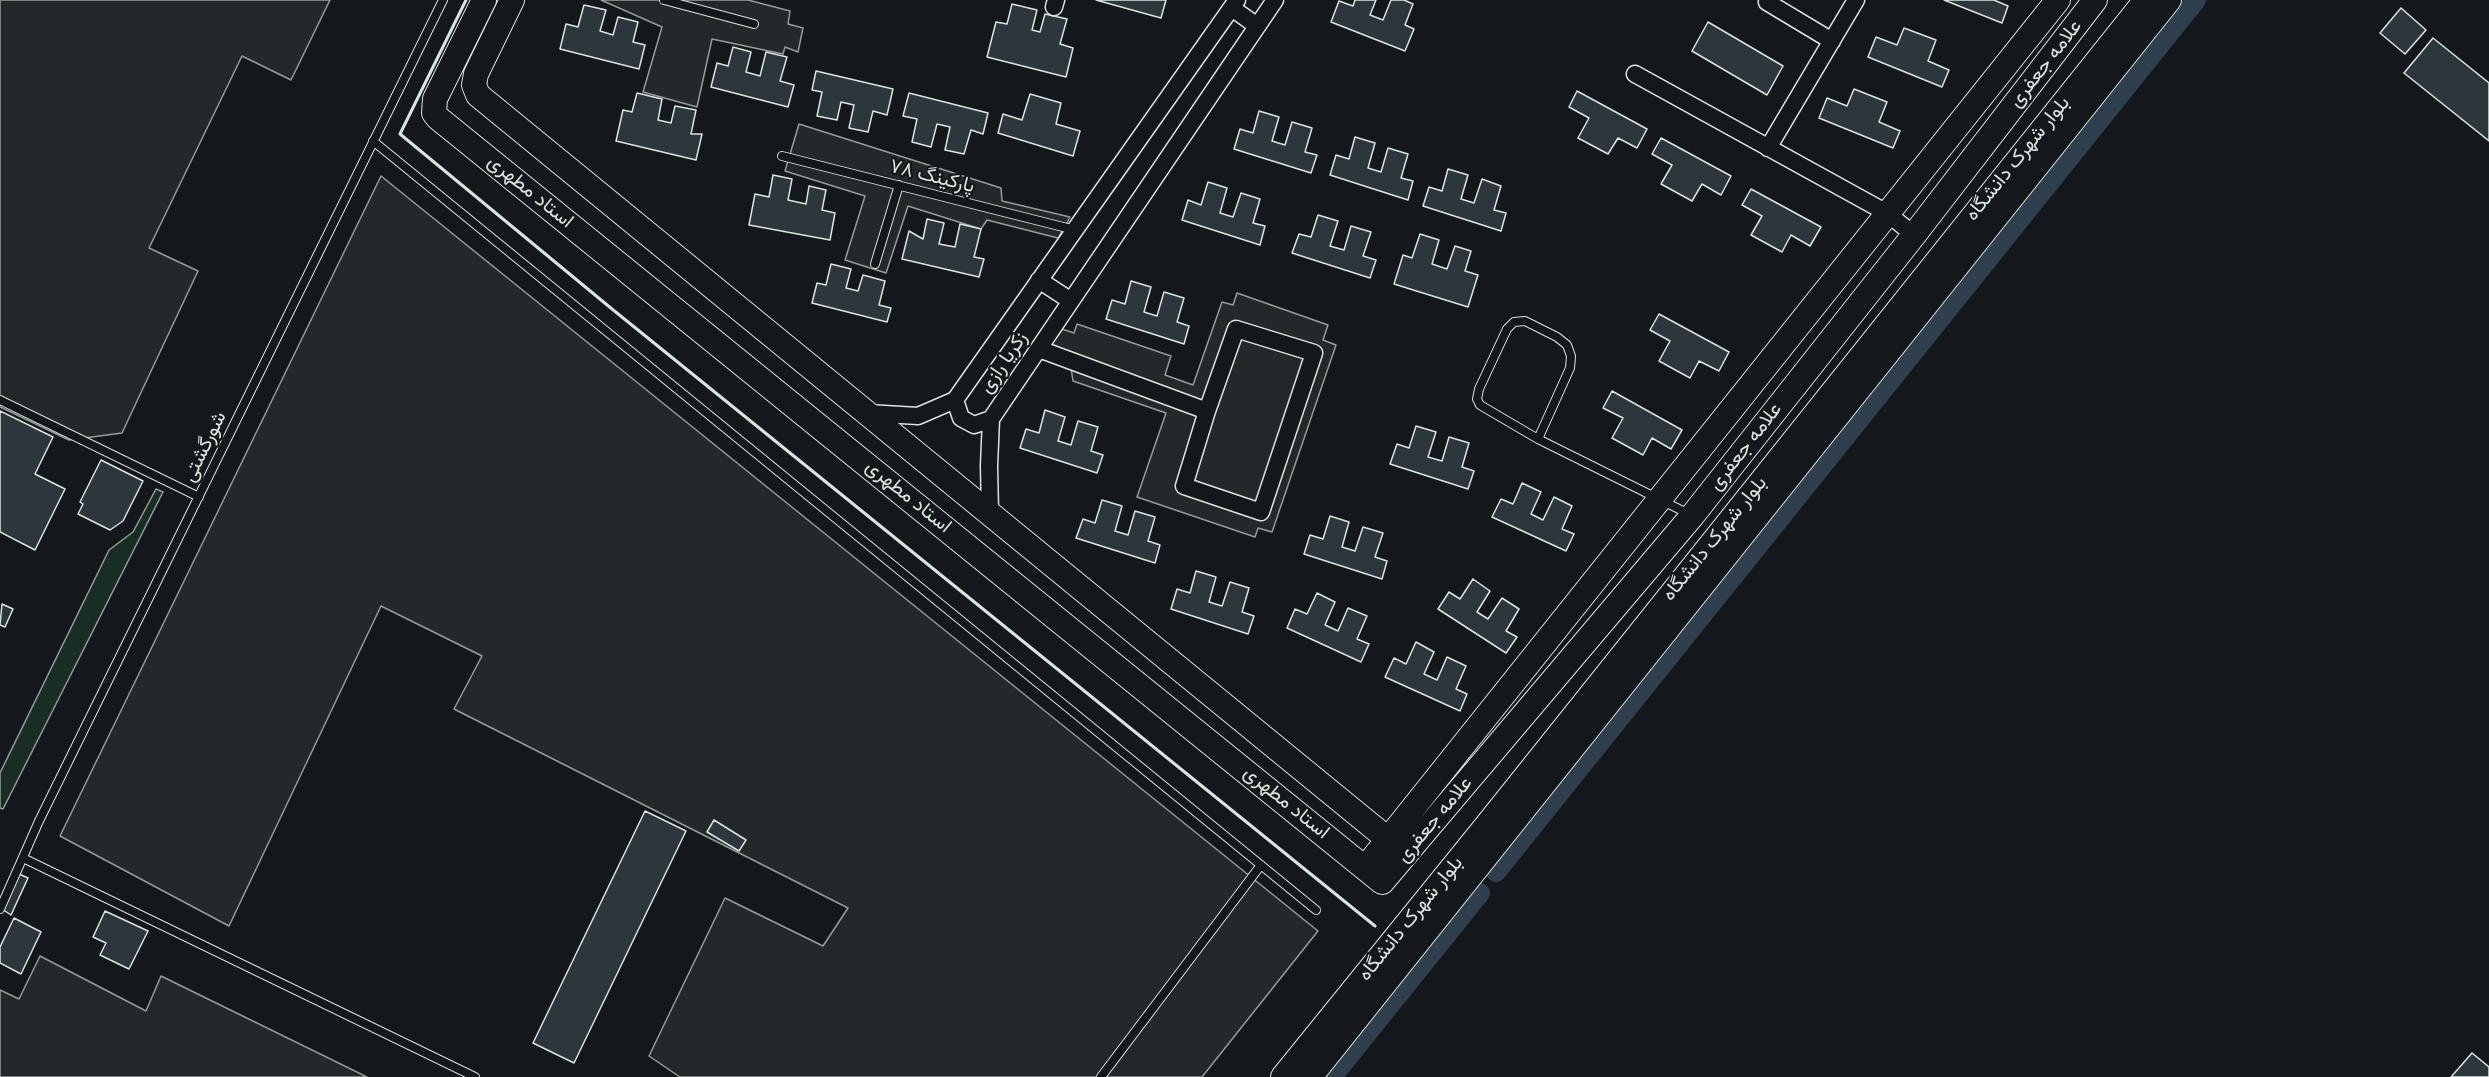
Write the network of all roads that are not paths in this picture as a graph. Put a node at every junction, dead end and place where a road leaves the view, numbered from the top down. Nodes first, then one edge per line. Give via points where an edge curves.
1 (442, 0) edge
2 (484, 0) edge
3 (512, 0) edge
4 (664, 0) edge
5 (1275, 0) edge
6 (1768, 0) edge
7 (1856, 0) edge
8 (2058, 0) edge
9 (2095, 0) edge
10 (2146, 0) edge
11 (2169, 0) edge
12 (1234, 4) edge
13 (754, 24) dead end
14 (1257, 26) junction
15 (1832, 41) junction
16 (1635, 74) dead end
17 (373, 141) junction
18 (1768, 148) junction
19 (782, 156) dead end
20 (899, 186) junction
21 (1887, 213) junction
22 (1075, 230) junction
23 (1914, 235) junction
24 (875, 264) dead end
25 (1040, 280) junction
26 (1071, 301) junction
27 (1039, 349) junction
28 (0, 400) edge
29 (955, 400) junction
30 (1207, 411) junction
31 (867, 413) junction
32 (991, 419) junction
33 (1538, 439) junction
34 (199, 497) junction
35 (1659, 500) junction
36 (990, 513) junction
37 (1692, 516) junction
38 (1397, 847) junction
39 (22, 858) junction
40 (1261, 865) junction
41 (1374, 874) joint
42 (0, 909) edge
43 (1316, 910) dead end
44 (475, 1077) edge
45 (1101, 1077) edge
46 (1283, 1077) edge
47 (1310, 1077) edge

1 - 17 lane, شورگشتی
2 - 41 street, استاد مطهری via 435,99 434,113
3 - 31 street, استاد مطهری via 476,74 474,85 478,95
4 - 13 lane
5 - 14 street, زکریا رازی
6 - 15 street
7 - 15 street
8 - 21 street, علامه جعفری
9 - 23 street, علامه جعفری
10 - 46 street, بلوار شهرک دانشگاه
11 - 47 street, بلوار شهرک دانشگاه
12 - 14 street
12 - 22 street, زکریا رازی
14 - 26 street, زکریا رازی
15 - 18 street
16 - 18 street
17 - 34 lane, شورگشتی
17 - 40 lane
18 - 21 street
19 - 20 lane, پارکینگ ۷۸
20 - 22 lane, پارکینگ ۷۸
20 - 24 lane
21 - 23 street
21 - 35 street, علامه جعفری
22 - 25 street, زکریا رازی
23 - 37 street, علامه جعفری
25 - 26 street
25 - 29 street, زکریا رازی
26 - 27 street, زکریا رازی
27 - 30 street
27 - 32 street, زکریا رازی
28 - 34 lane
29 - 31 street via 918,416
29 - 32 street, زکریا رازی via 961,418 974,425
30 - 30 street via 1236,328 1314,352 1261,512 1184,486
31 - 36 street, استاد مطهری
32 - 36 street
33 - 33 lane via 1570,368 1571,356 1567,345 1557,337 1525,321 1514,322 1477,399 1490,412
33 - 35 lane
34 - 39 lane, شورگشتی
35 - 37 lane
35 - 38 street, علامه جعفری
36 - 38 street, استاد مطهری
37 - 38 street, علامه جعفری
38 - 41 street, علامه جعفری
39 - 42 lane, شورگشتی
39 - 44 lane
40 - 43 lane
40 - 45 lane

